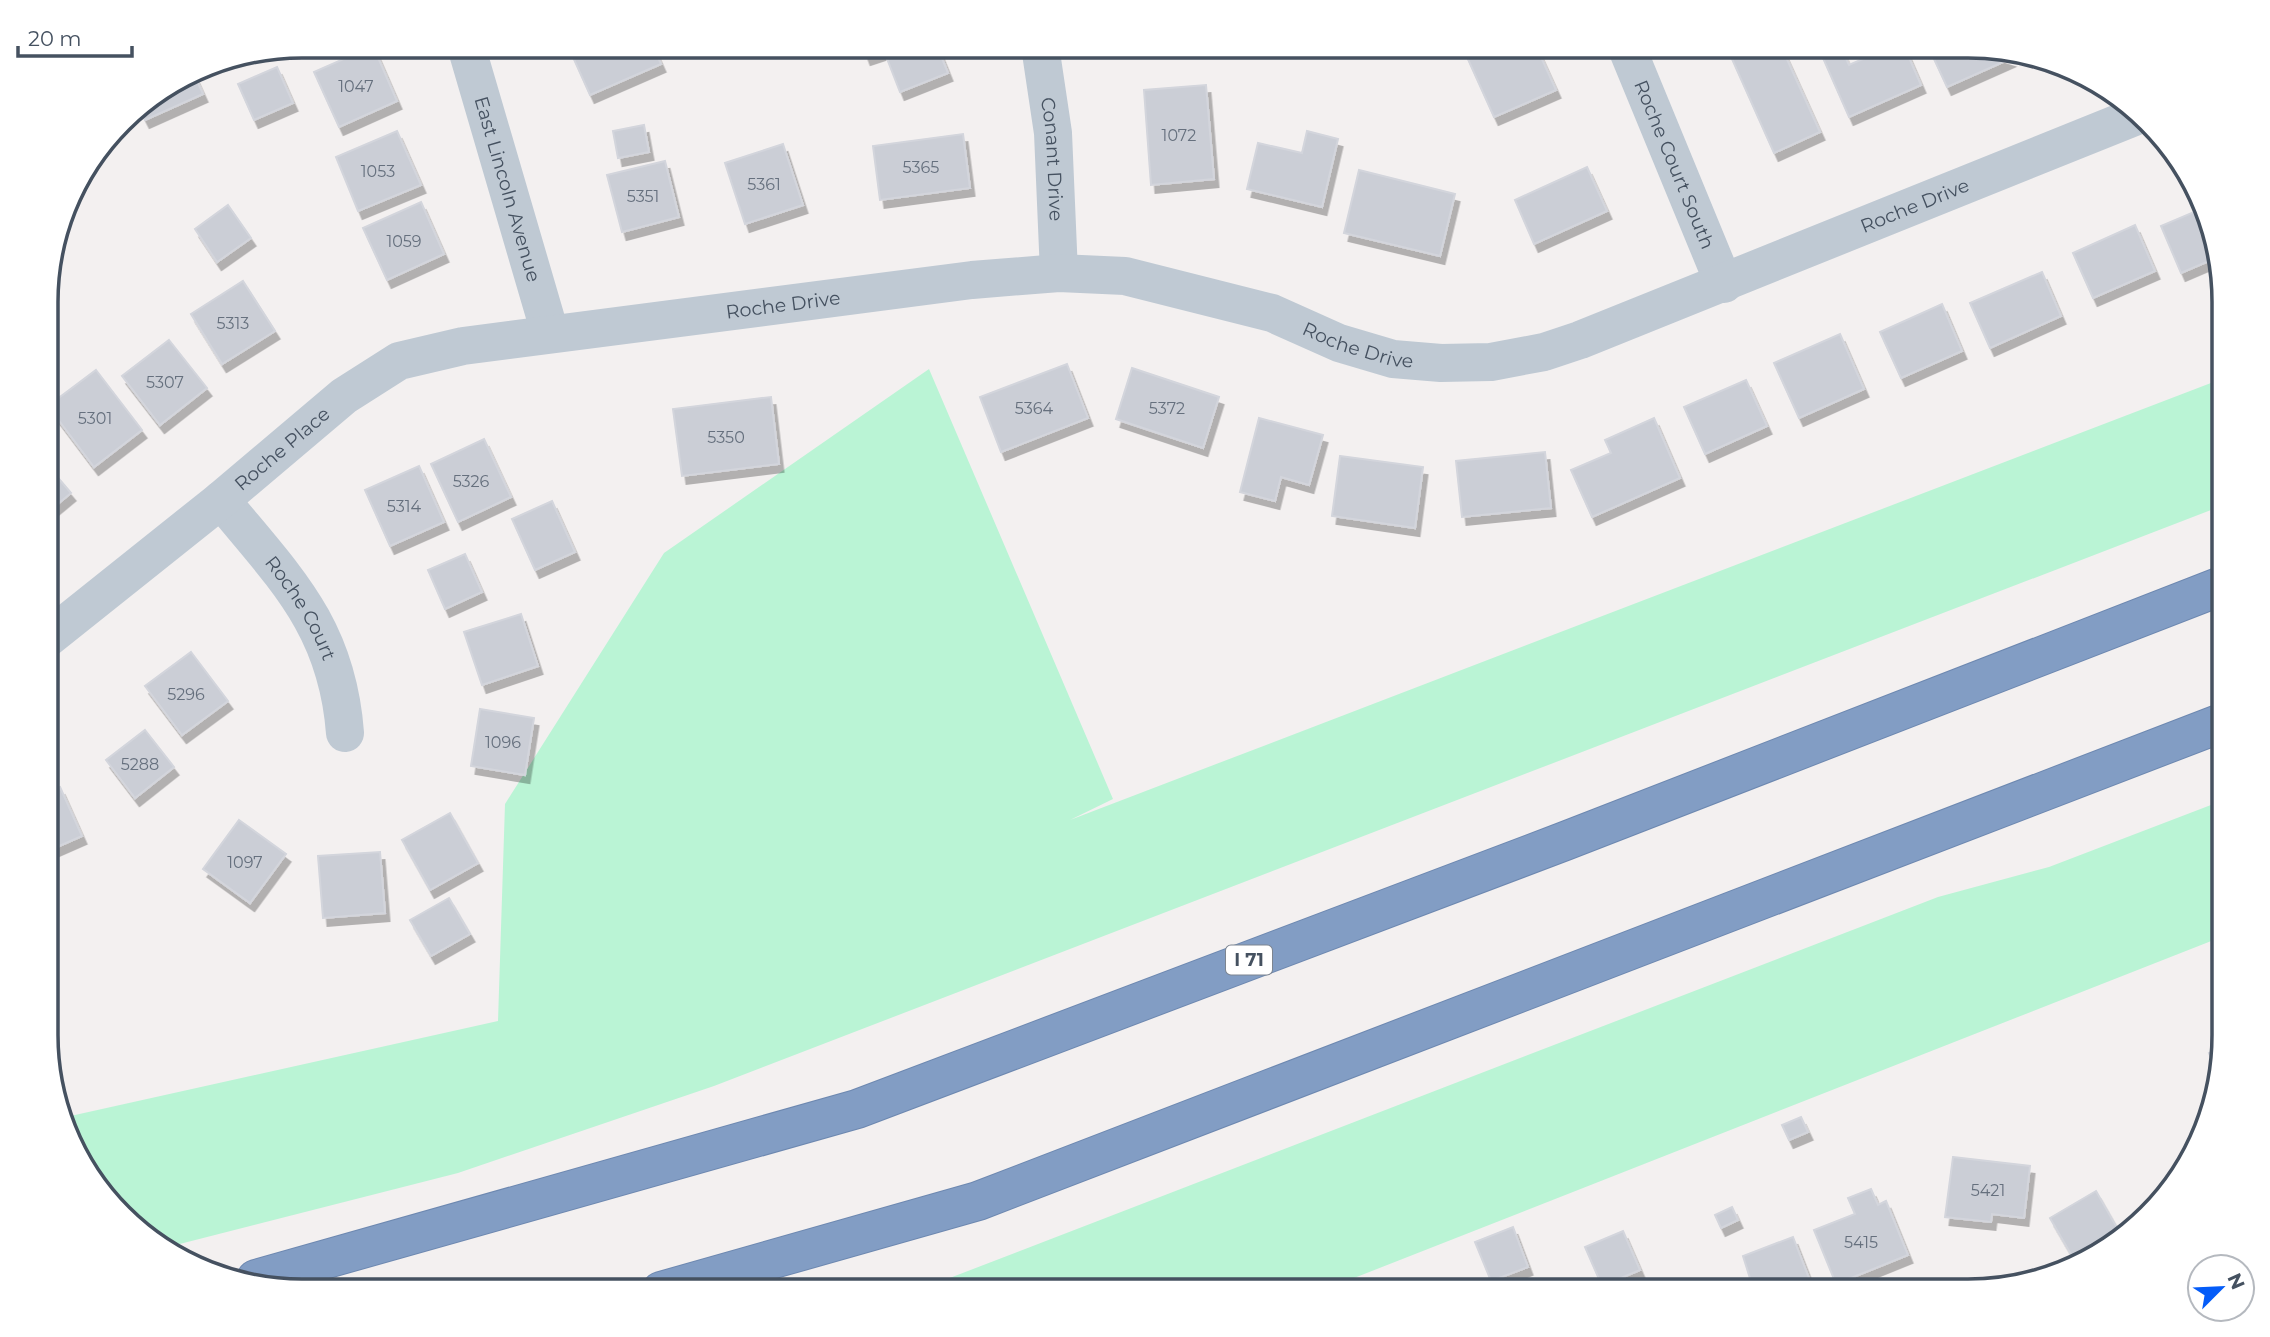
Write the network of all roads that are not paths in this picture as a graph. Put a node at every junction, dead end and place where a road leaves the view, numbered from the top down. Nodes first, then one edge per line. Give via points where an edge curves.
1 (470, 58) edge
2 (1042, 58) edge
3 (1631, 58) edge
4 (2129, 119) edge
5 (1059, 272) junction
6 (1724, 284) junction
7 (550, 333) junction
8 (221, 499) junction
9 (2212, 590) edge
10 (58, 630) edge
11 (2212, 727) edge
12 (345, 733) dead end
13 (266, 1276) edge
14 (703, 1279) edge

1 - 7 street, East Lincoln Avenue
2 - 5 street, Conant Drive via 1053,132
3 - 6 street, Roche Court South
4 - 6 street, Roche Drive
5 - 6 street, Roche Drive via 1125,276 1272,313 1339,343 1393,359 1441,363 1491,362 1544,352
5 - 7 street, Roche Drive
7 - 8 street, Roche Place via 399,361 344,396
8 - 10 street, Roche Place
8 - 12 street, Roche Court via 298,593 328,647 343,697
9 - 13 highway, I 71 via 857,1109
11 - 14 highway via 978,1200

